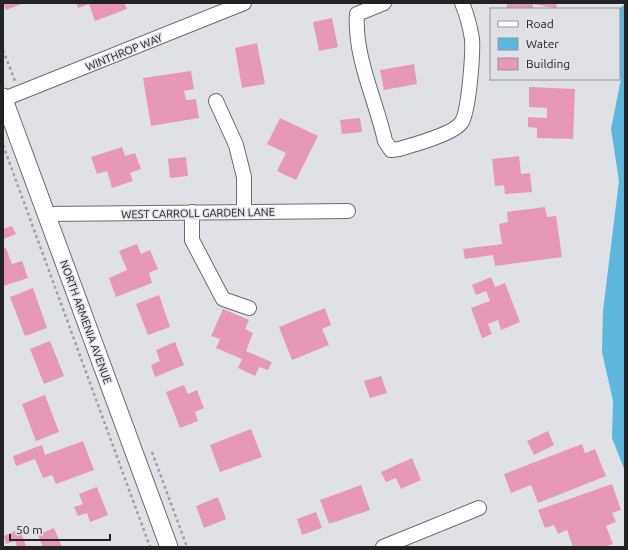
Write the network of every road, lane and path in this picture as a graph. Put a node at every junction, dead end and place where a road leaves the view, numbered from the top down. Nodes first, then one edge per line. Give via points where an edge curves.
1 (244, 3) edge
2 (384, 3) edge
3 (462, 3) edge
4 (3, 50) edge
5 (9, 97) edge
6 (216, 101) dead end
7 (7, 119) edge
8 (3, 145) edge
9 (348, 211) dead end
10 (192, 212) junction
11 (244, 212) junction
12 (47, 214) junction
13 (249, 308) dead end
14 (479, 508) dead end
15 (150, 547) edge
16 (169, 547) edge
17 (383, 547) edge

1 - 5 street, WINTHROP WAY
2 - 3 street via 357,14 357,24 360,53 385,141 391,150 448,132 461,123 471,73 472,40 468,17
4 - 5 path
5 - 7 main road, NORTH ARMENIA AVENUE
6 - 11 street via 236,145 244,177
7 - 12 main road, NORTH ARMENIA AVENUE
8 - 15 path
9 - 11 street, WEST CARROLL GARDEN LANE
10 - 11 street, WEST CARROLL GARDEN LANE
10 - 12 street, WEST CARROLL GARDEN LANE
10 - 13 street via 192,240 223,299
12 - 16 main road, NORTH ARMENIA AVENUE
14 - 17 street

